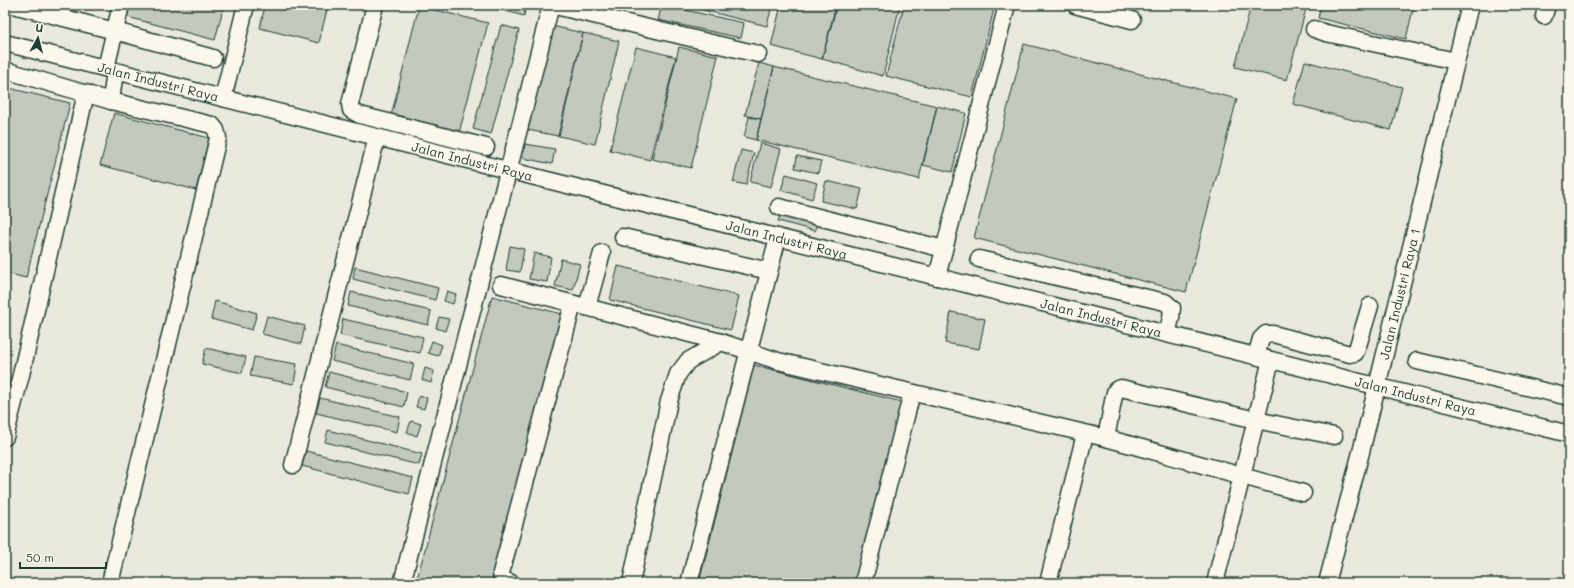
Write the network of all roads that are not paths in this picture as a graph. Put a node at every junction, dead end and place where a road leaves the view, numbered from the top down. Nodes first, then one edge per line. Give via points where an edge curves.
1 (13, 5) edge
2 (121, 5) edge
3 (246, 5) edge
4 (375, 5) edge
5 (551, 5) edge
6 (1007, 5) edge
7 (1074, 5) edge
8 (1470, 5) edge
9 (1132, 20) dead end
10 (1314, 29) dead end
11 (115, 31) junction
12 (5, 42) edge
13 (758, 54) dead end
14 (213, 58) dead end
15 (1456, 61) junction
16 (110, 69) junction
17 (8, 71) dead end
18 (86, 93) junction
19 (222, 98) junction
20 (111, 101) junction
21 (377, 137) junction
22 (486, 147) dead end
23 (507, 170) junction
24 (779, 207) dead end
25 (623, 236) dead end
26 (778, 237) junction
27 (944, 249) junction
28 (602, 253) dead end
29 (979, 259) dead end
30 (769, 272) junction
31 (937, 277) junction
32 (501, 285) dead end
33 (580, 305) junction
34 (1370, 306) dead end
35 (1167, 334) junction
36 (721, 342) junction
37 (749, 351) junction
38 (1264, 358) junction
39 (1417, 361) dead end
40 (1376, 387) junction
41 (912, 392) junction
42 (1569, 397) edge
43 (1256, 420) junction
44 (1085, 434) junction
45 (1569, 434) edge
46 (1334, 436) dead end
47 (5, 437) edge
48 (1106, 438) junction
49 (293, 465) dead end
50 (1241, 477) junction
51 (1303, 493) dead end
52 (110, 583) edge
53 (402, 583) edge
54 (510, 583) edge
55 (631, 583) edge
56 (689, 583) edge
57 (863, 583) edge
58 (1048, 583) edge
59 (1215, 583) edge
60 (1327, 583) edge

1 - 11 street
2 - 11 street
3 - 19 street
4 - 22 street via 350,104 351,110 360,115
5 - 13 street
5 - 23 street
6 - 27 street
7 - 9 street
8 - 15 street, Jalan Industri Raya 1
10 - 15 street via 1326,34
11 - 14 street
11 - 16 street
12 - 16 street, Jalan Industri Raya
15 - 40 street, Jalan Industri Raya 1
16 - 19 street, Jalan Industri Raya
16 - 20 street
17 - 18 street
18 - 20 street
18 - 47 street
19 - 21 street, Jalan Industri Raya
20 - 52 street via 212,125 218,138
21 - 23 street, Jalan Industri Raya
21 - 49 street
23 - 26 street, Jalan Industri Raya
23 - 53 street
24 - 27 street
25 - 30 street
26 - 30 street
26 - 31 street, Jalan Industri Raya
27 - 31 street
28 - 33 street
29 - 35 street via 1165,302 1172,308
30 - 37 street
31 - 35 street, Jalan Industri Raya
32 - 33 street
33 - 36 street
33 - 54 street via 501,574 502,579
34 - 38 street via 1355,353 1350,354 1266,334 1261,339
35 - 38 street, Jalan Industri Raya
36 - 37 street
36 - 55 street via 688,361 678,374 669,401
37 - 41 street via 778,361
37 - 56 street
38 - 40 street, Jalan Industri Raya
38 - 43 street
39 - 42 street
40 - 45 street, Jalan Industri Raya
40 - 60 street, Jalan Industri Raya 1
41 - 44 street
41 - 57 street
43 - 46 street
43 - 48 street via 1121,388 1116,390 1114,396
43 - 50 street
44 - 48 street
44 - 58 street
48 - 50 street
50 - 51 street
50 - 59 street

